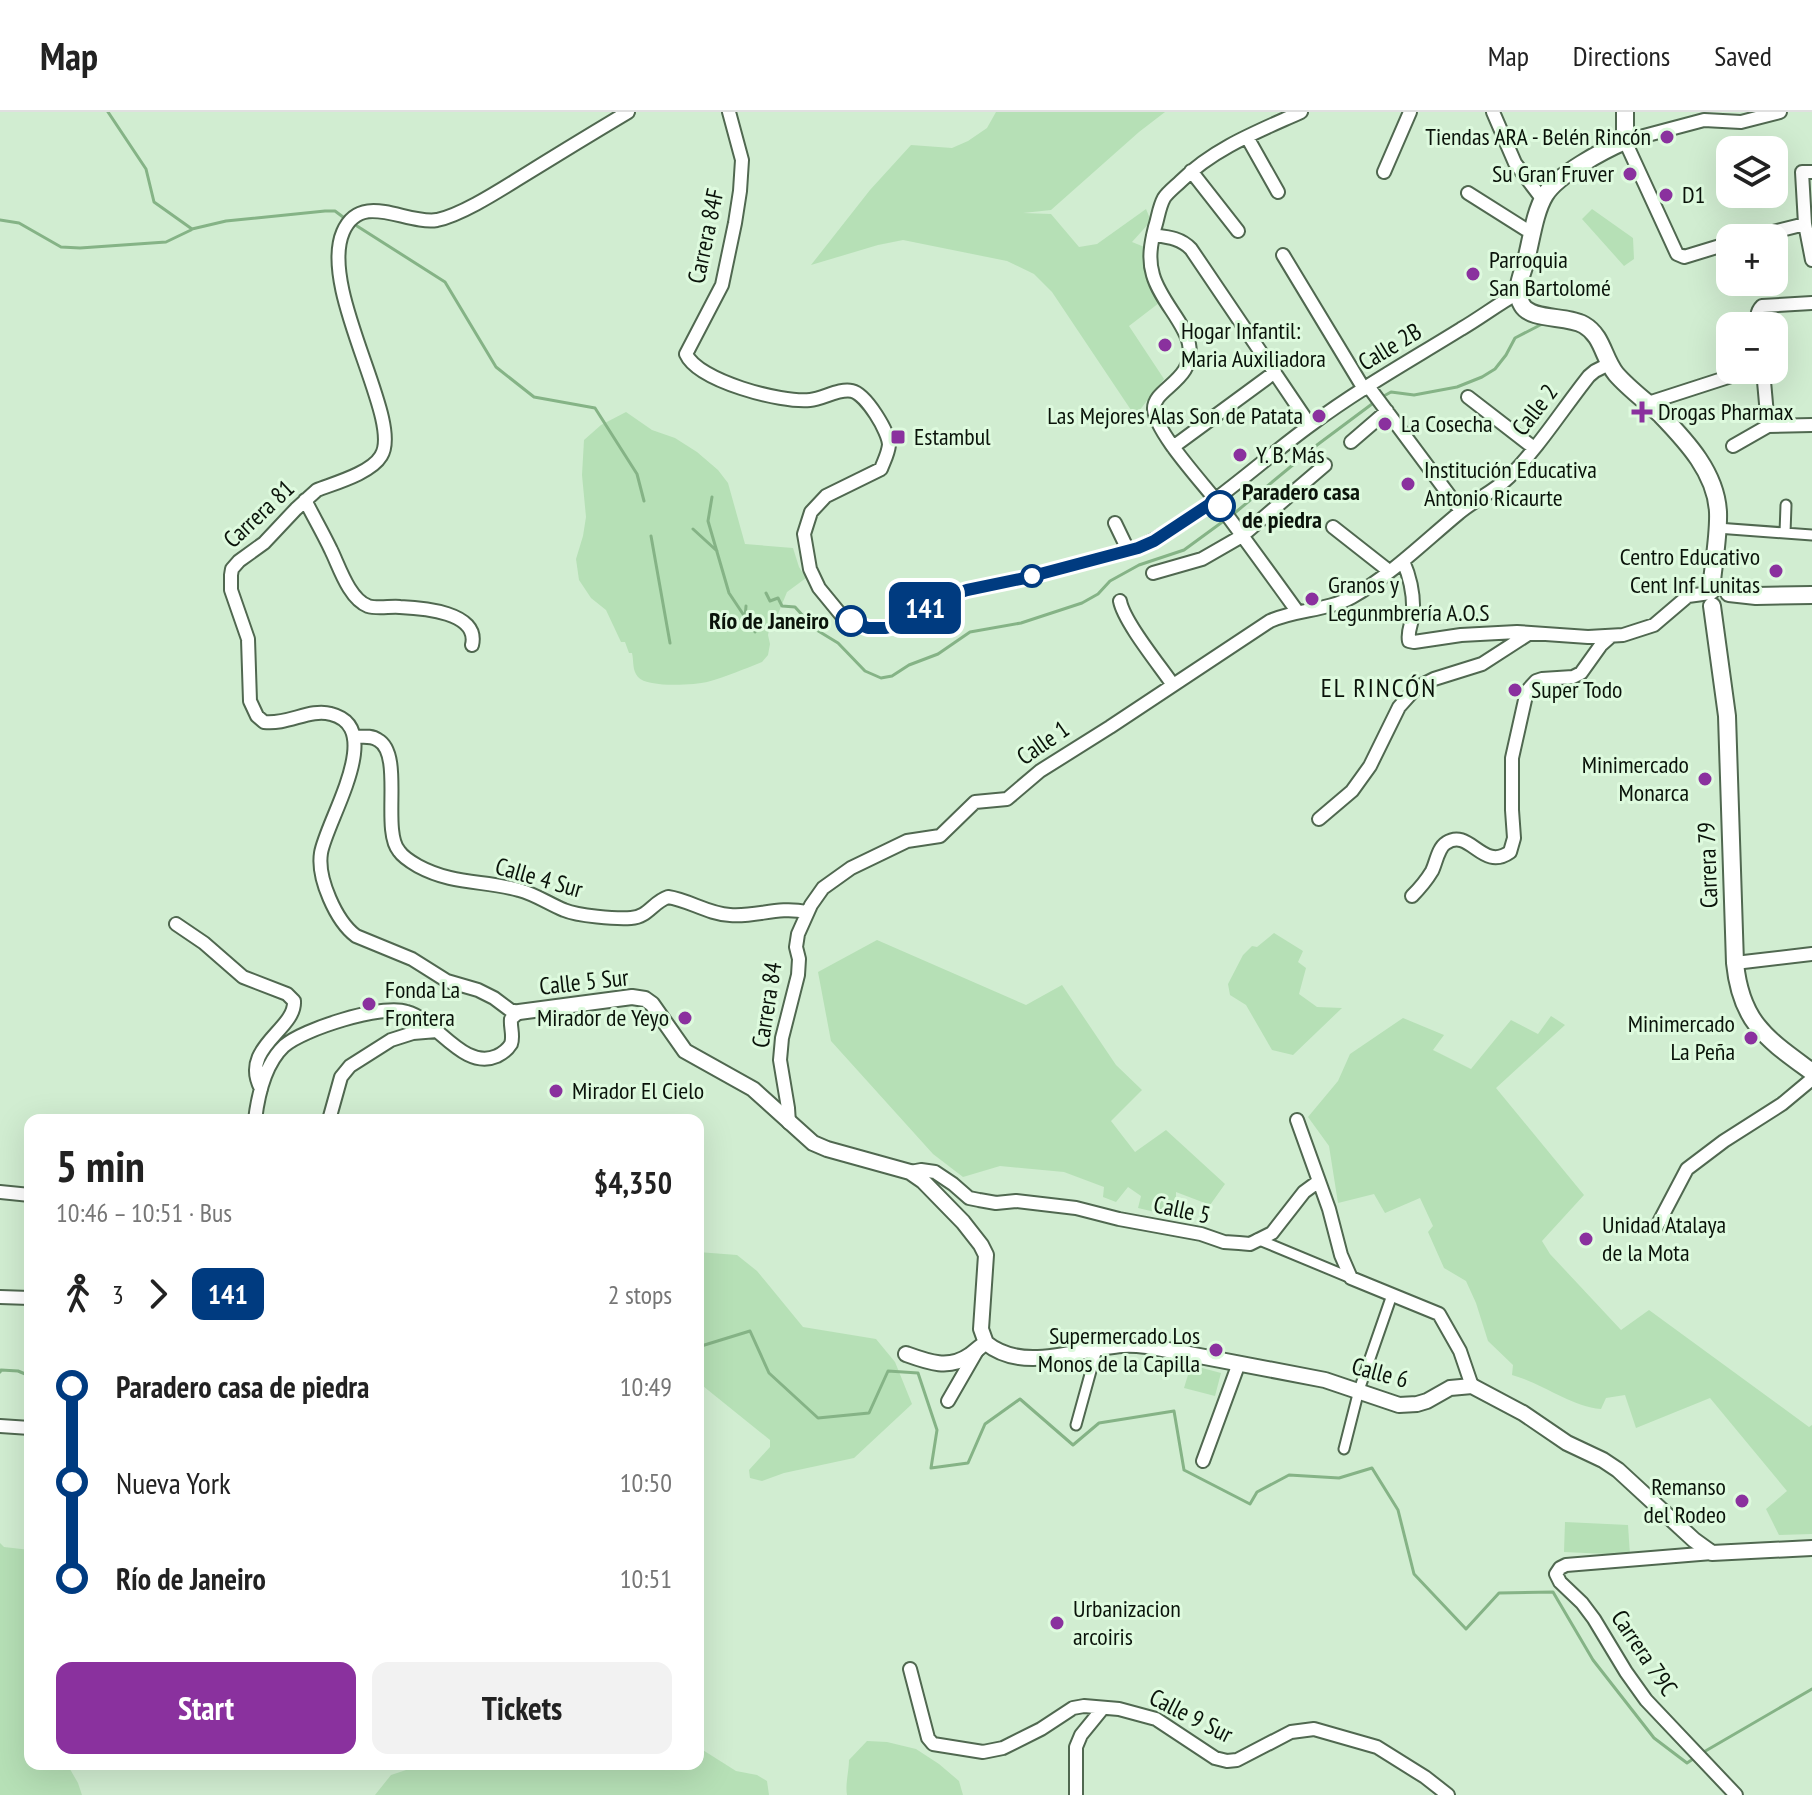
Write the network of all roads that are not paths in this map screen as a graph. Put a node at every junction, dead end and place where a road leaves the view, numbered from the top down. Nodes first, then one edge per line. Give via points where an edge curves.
1 (628, 112) edge
2 (729, 112) edge
3 (1301, 112) edge
4 (1410, 112) edge
5 (1493, 112) edge
6 (1625, 112) edge
7 (1770, 113) edge
8 (1704, 116) edge
9 (1247, 137) junction
10 (1625, 141) junction
11 (1191, 171) junction
12 (1384, 172) dead end
13 (1807, 172) edge
14 (1278, 192) dead end
15 (1468, 193) dead end
16 (1543, 200) junction
17 (1805, 224) junction
18 (1788, 228) edge
19 (1238, 231) dead end
20 (1533, 231) junction
21 (1153, 235) junction
22 (1716, 247) edge
23 (1283, 255) dead end
24 (1812, 260) edge
25 (1518, 293) junction
26 (1812, 303) edge
27 (1758, 312) edge
28 (1609, 364) junction
29 (1275, 372) junction
30 (1716, 381) edge
31 (1764, 384) edge
32 (1375, 397) junction
33 (1468, 397) dead end
34 (1648, 403) junction
35 (1310, 425) junction
36 (1812, 425) edge
37 (1768, 426) junction
38 (1351, 442) dead end
39 (889, 445) joint
40 (1733, 446) dead end
41 (1173, 447) junction
42 (1534, 448) junction
43 (1325, 465) dead end
44 (305, 500) junction
45 (1216, 500) junction
46 (1786, 505) dead end
47 (1461, 511) junction
48 (1115, 523) dead end
49 (1333, 527) dead end
50 (1717, 528) junction
51 (1785, 533) junction
52 (1812, 535) edge
53 (1242, 536) junction
54 (1128, 550) junction
55 (1403, 561) junction
56 (1389, 571) junction
57 (1153, 573) dead end
58 (1812, 595) edge
59 (1715, 598) junction
60 (1120, 601) dead end
61 (1344, 601) joint
62 (1297, 611) junction
63 (1533, 631) junction
64 (1610, 637) junction
65 (472, 645) dead end
66 (1173, 685) junction
67 (354, 737) junction
68 (1319, 819) dead end
69 (1412, 896) dead end
70 (807, 912) junction
71 (176, 924) dead end
72 (796, 941) joint
73 (1812, 954) edge
74 (1735, 963) junction
75 (519, 1012) junction
76 (437, 1031) junction
77 (1812, 1072) edge
78 (1812, 1079) edge
79 (261, 1089) junction
80 (256, 1114) edge
81 (330, 1114) edge
82 (1297, 1120) dead end
83 (789, 1123) junction
84 (910, 1172) junction
85 (1319, 1181) junction
86 (0, 1192) edge
87 (24, 1194) edge
88 (1657, 1226) dead end
89 (1257, 1239) junction
90 (1351, 1278) junction
91 (1392, 1295) junction
92 (0, 1297) edge
93 (24, 1298) edge
94 (983, 1345) junction
95 (1097, 1349) junction
96 (906, 1354) dead end
97 (1239, 1363) junction
98 (1472, 1386) junction
99 (1359, 1390) junction
100 (948, 1401) dead end
101 (1076, 1425) dead end
102 (0, 1426) edge
103 (24, 1428) edge
104 (1344, 1449) dead end
105 (1203, 1461) dead end
106 (1812, 1548) edge
107 (1712, 1553) junction
108 (910, 1669) dead end
109 (1103, 1708) junction
110 (1076, 1795) edge
111 (1448, 1795) edge
112 (1736, 1795) edge

1 - 44 street, Carrera 81 via 494,194 437,220 369,211 349,222 339,242 339,268 353,332 383,421 384,447 374,465
2 - 39 street, Carrera 84F via 742,160 735,223 722,285 689,347 688,359 721,380 768,396 810,400 854,391 874,411
3 - 9 street
4 - 12 street
5 - 16 street via 1515,163
6 - 10 main road
7 - 8 street via 1741,122
8 - 10 street
9 - 11 street
9 - 14 street
10 - 16 main road via 1566,175
10 - 22 street via 1677,254 1684,257
11 - 19 street
11 - 21 street via 1165,197
13 - 17 street
15 - 20 street
16 - 20 main road
17 - 18 street
17 - 24 street
20 - 25 main road
21 - 29 street via 1178,239 1191,249
21 - 41 street via 1150,264 1157,289 1190,349 1184,372 1154,403
23 - 32 street
25 - 28 main road via 1530,312 1574,320 1594,332
25 - 32 street, Calle 2B
26 - 27 street via 1762,306
28 - 34 main road
28 - 42 street, Calle 2 via 1589,376
29 - 35 street
29 - 41 street
30 - 34 street
31 - 37 street
32 - 35 street, Calle 2B
32 - 38 street, Calle 2B
32 - 47 street
33 - 42 street
34 - 50 main road via 1701,463 1717,502
35 - 45 street, Calle 2B
36 - 37 street
37 - 40 street
39 - 54 street, Calle 2B via 881,469 826,496 811,512 804,534 819,588 842,616 856,624 886,628 967,590
41 - 45 street
42 - 47 street, Calle 2 via 1506,480
43 - 53 street
44 - 65 street via 339,572 357,597 368,606 439,611 461,620 470,626
44 - 67 street, Carrera 81 via 232,569 231,590 248,639 250,701 264,722 326,713 340,717
45 - 53 street
45 - 54 street, Calle 2B via 1154,541
46 - 51 street
47 - 55 street, Calle 2
48 - 54 street
49 - 56 street
50 - 51 street
50 - 59 main road
51 - 52 street
53 - 57 street via 1202,559
53 - 62 street
55 - 56 street, Calle 2
55 - 63 street via 1413,604 1411,642
56 - 61 street, Calle 2
58 - 59 main road
59 - 64 street via 1688,596 1648,628
59 - 74 main road, Carrera 79 via 1727,716
60 - 66 street
61 - 62 street, Calle 1
62 - 66 street, Calle 1 via 1270,621
63 - 64 street
63 - 68 street via 1482,664 1416,688 1399,707 1352,791
64 - 69 street via 1581,673 1542,679 1527,691 1512,758 1510,852 1492,858 1461,840 1447,842
66 - 70 street, Calle 1 via 1040,771 1007,799 975,802 940,836 907,841 840,875 818,893
67 - 70 street, Calle 4 Sur via 374,738 386,749 394,844 422,868 443,877 511,888 570,912 608,917 641,916 668,897 727,915
67 - 75 street, Calle 5 Sur via 353,762 321,855 332,905 342,923 356,936
70 - 72 street, Calle 1
71 - 79 street via 243,977 294,1001 293,1012 268,1042 255,1069
72 - 83 street, Carrera 84 via 798,975 780,1054
73 - 74 street
74 - 77 main road, Carrera 79 via 1740,994 1754,1023
75 - 76 street via 511,1019 510,1045 490,1058 468,1055
75 - 83 street, Calle 5 Sur via 645,999 685,1051 743,1082
76 - 79 street via 402,1010 344,1020 284,1047
76 - 81 street via 391,1040 350,1066 338,1083
78 - 88 street via 1687,1169
79 - 80 street
82 - 85 street
83 - 84 street, Calle 5 Sur via 819,1146
84 - 89 street, Calle 5 via 935,1172 969,1198 987,1202 1076,1208 1224,1242 1250,1244
84 - 94 street via 937,1193 986,1255
85 - 89 street via 1292,1204 1272,1233
85 - 90 street
86 - 87 street
89 - 90 street, Calle 5
90 - 91 street, Calle 5
91 - 98 street, Calle 5 via 1439,1314
91 - 99 street
92 - 93 street
94 - 95 street, Calle 6 via 1025,1357
94 - 96 street via 945,1364
94 - 100 street
95 - 97 street, Calle 6 via 1133,1344
95 - 101 street
97 - 99 street, Calle 6
97 - 105 street
98 - 99 street, Calle 6 via 1450,1388 1409,1406
98 - 107 street via 1618,1470
99 - 104 street
102 - 103 street
106 - 107 street
107 - 112 street, Carrera 79C via 1566,1565 1556,1574 1588,1609 1646,1700
108 - 109 street, Calle 9 Sur via 933,1744 983,1752 1003,1748 1073,1708
109 - 110 street via 1076,1747
109 - 111 street, Calle 9 Sur via 1156,1719 1227,1761 1291,1732 1330,1732 1377,1747

